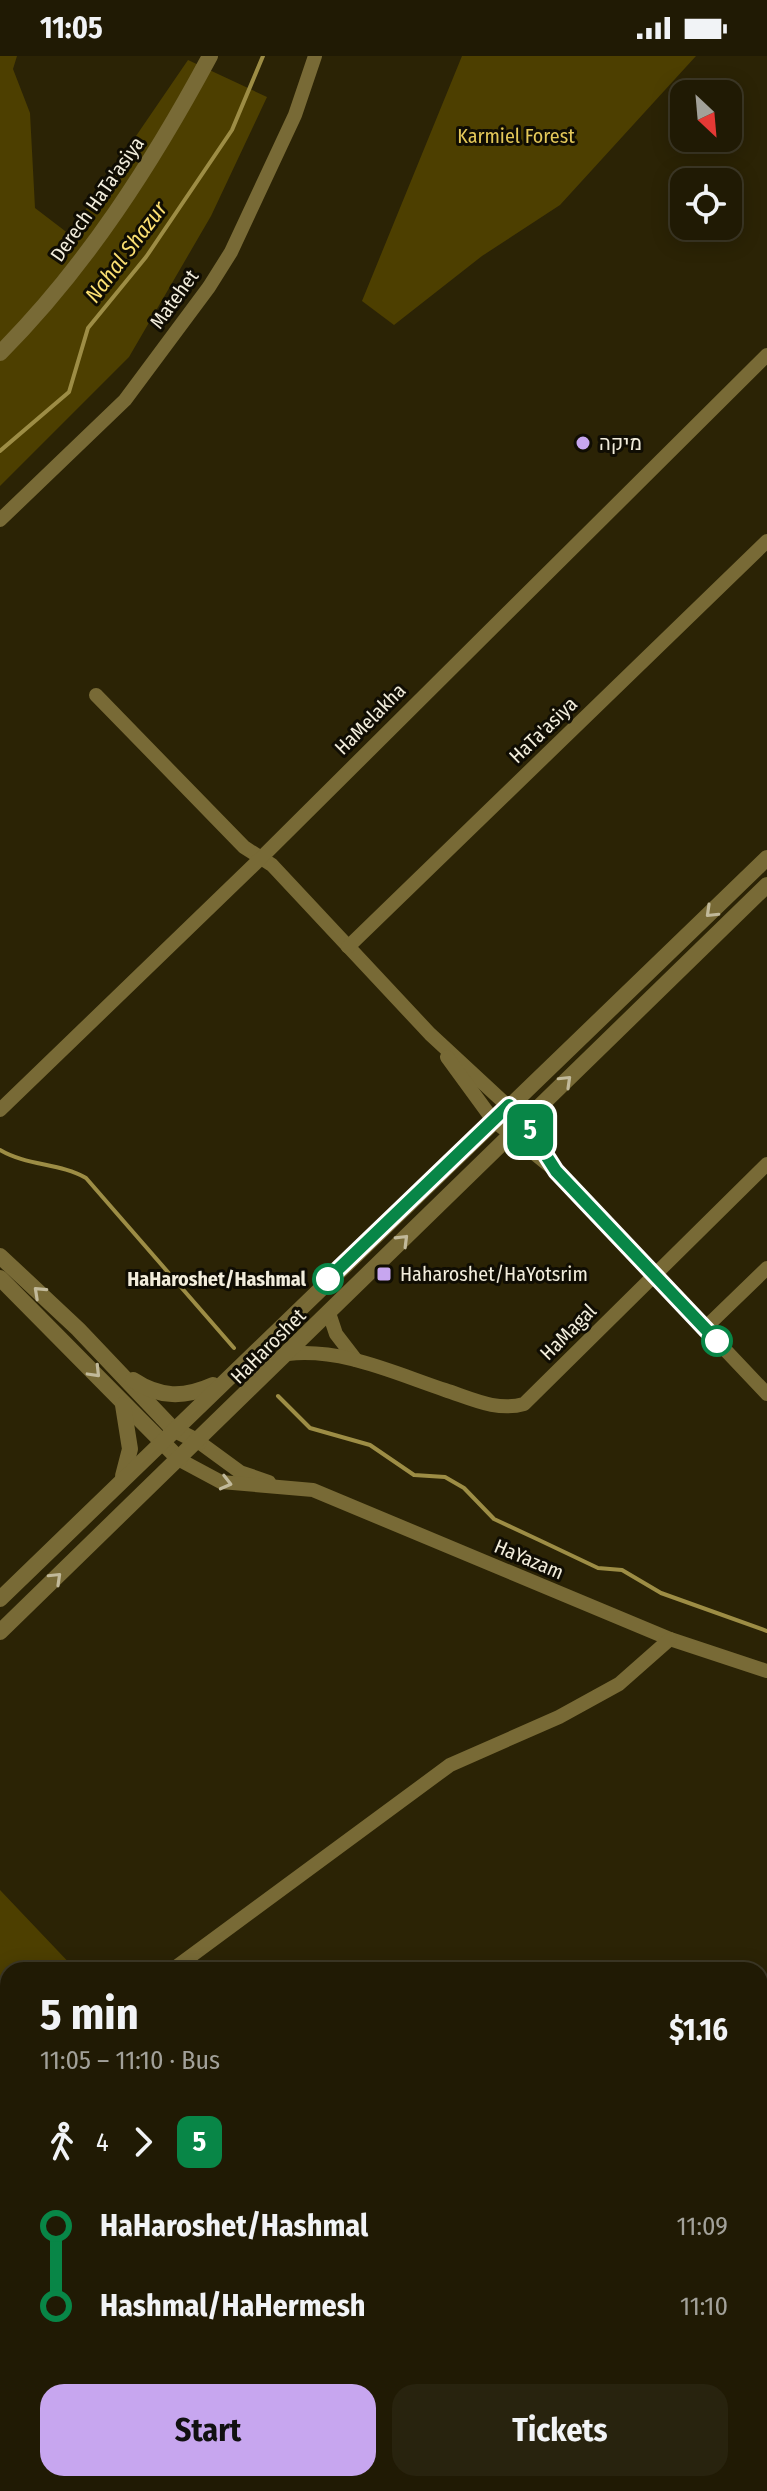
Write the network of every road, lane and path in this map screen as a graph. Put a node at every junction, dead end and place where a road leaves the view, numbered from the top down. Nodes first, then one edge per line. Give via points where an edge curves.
1 (210, 56) edge
2 (315, 56) edge
3 (0, 353) edge
4 (767, 355) edge
5 (0, 520) edge
6 (767, 541) edge
7 (96, 695) dead end
8 (261, 858) junction
9 (767, 858) edge
10 (767, 885) edge
11 (348, 947) junction
12 (430, 1034) junction
13 (509, 1105) junction
14 (0, 1110) edge
15 (493, 1120) junction
16 (524, 1121) junction
17 (510, 1135) junction
18 (767, 1164) edge
19 (556, 1171) junction
20 (0, 1256) edge
21 (767, 1268) edge
22 (653, 1275) junction
23 (0, 1278) edge
24 (329, 1313) junction
25 (705, 1328) junction
26 (78, 1329) junction
27 (60, 1336) junction
28 (288, 1354) junction
29 (356, 1360) junction
30 (120, 1372) junction
31 (225, 1380) junction
32 (767, 1394) edge
33 (121, 1400) junction
34 (173, 1429) junction
35 (160, 1442) junction
36 (199, 1442) junction
37 (180, 1460) junction
38 (121, 1480) junction
39 (277, 1485) junction
40 (0, 1599) edge
41 (0, 1632) edge
42 (670, 1639) junction
43 (767, 1671) edge
44 (183, 1962) edge

1 - 3 street, Derech HaTa'asiya via 134,186 54,294
2 - 5 street, Matehet via 295,115 231,252 209,287 125,400
4 - 8 street, HaMelakha
6 - 11 street, HaTa'asiya
7 - 8 street via 244,847
8 - 11 street
8 - 14 street, HaMelakha
9 -> 13 street, HaHaroshet
16 -> 10 street, HaHaroshet
11 - 12 street
12 - 13 street
12 - 15 street
13 - 15 street, HaHaroshet
13 - 16 street
15 - 17 street
15 - 31 street, HaHaroshet
16 - 17 street, HaHaroshet
16 - 19 street
17 - 19 street
24 -> 17 street, HaHaroshet
18 - 22 street, HaMagal
19 - 22 street
26 -> 20 street, HaYazam
21 - 25 street
22 - 25 street
22 - 29 street, HaMagal via 524,1404 487,1404
23 - 27 street, HaYazam
24 - 28 street, HaHaroshet
24 - 29 street via 336,1334
25 - 32 street
26 - 27 street
26 - 30 street, HaYazam
27 -> 33 street, HaYazam
28 - 29 street, HaMagal via 312,1351
28 - 36 street, HaHaroshet
30 - 31 street via 145,1388 176,1396
30 - 34 street, HaYazam
31 - 34 street, HaHaroshet
33 - 35 street, HaYazam
33 - 38 street via 130,1449
34 - 35 street, HaHaroshet
34 - 36 street, HaYazam
35 - 37 street, HaYazam
35 - 38 street, HaHaroshet
36 - 37 street, HaHaroshet
36 - 39 street, HaYazam via 240,1472
37 -> 39 street, HaYazam via 221,1482
41 -> 37 street, HaHaroshet
38 - 40 street, HaHaroshet
39 - 42 street, HaYazam via 313,1490
42 - 43 street, HaYazam
42 - 44 street via 619,1684 450,1765

